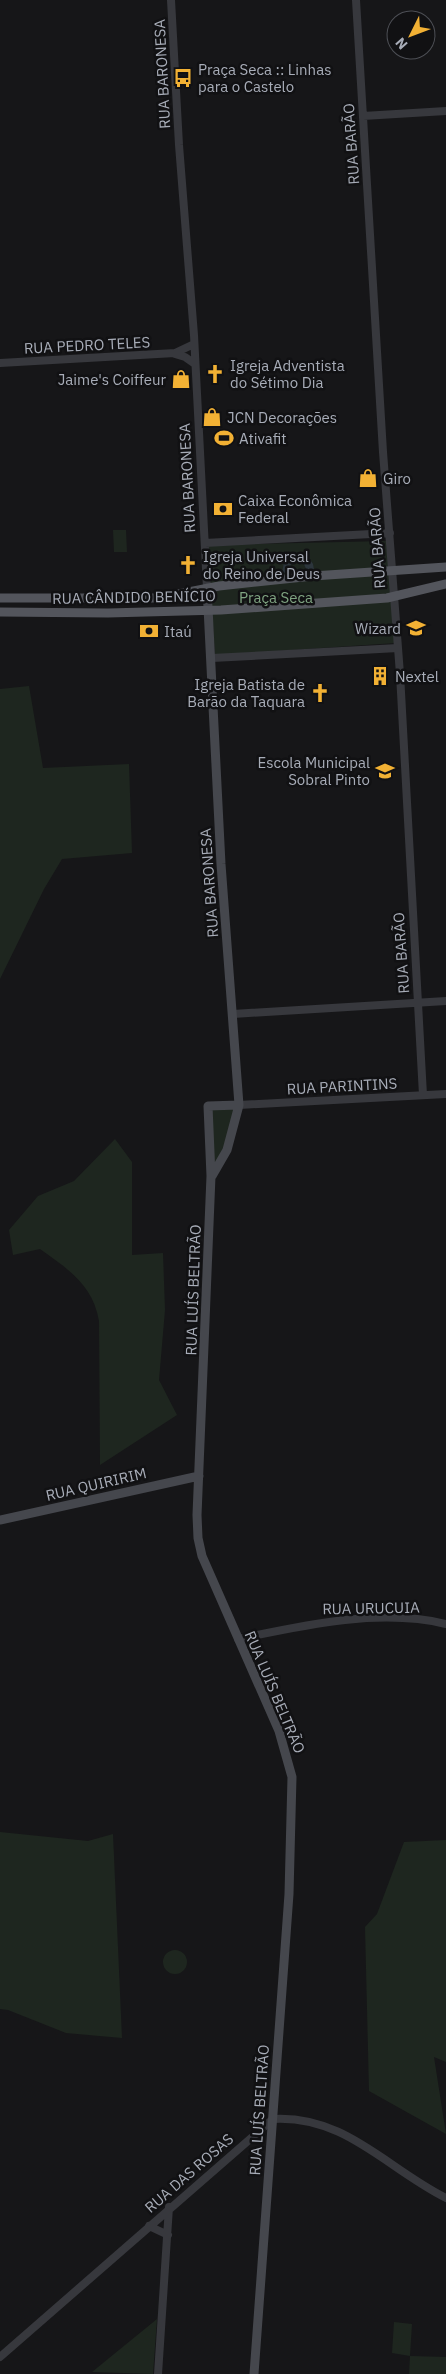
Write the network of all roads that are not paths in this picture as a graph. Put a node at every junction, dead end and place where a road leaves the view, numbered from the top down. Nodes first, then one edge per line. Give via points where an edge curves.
1 (171, 0) edge
2 (356, 0) edge
3 (446, 111) edge
4 (363, 116) junction
5 (194, 344) junction
6 (175, 354) junction
7 (0, 363) edge
8 (195, 364) junction
9 (390, 533) junction
10 (204, 543) junction
11 (446, 567) edge
12 (393, 571) junction
13 (446, 584) edge
14 (208, 588) junction
15 (394, 597) junction
16 (0, 598) edge
17 (209, 610) junction
18 (0, 612) edge
19 (398, 648) junction
20 (212, 658) junction
21 (446, 1001) edge
22 (418, 1003) junction
23 (233, 1014) junction
24 (446, 1094) edge
25 (423, 1095) junction
26 (239, 1105) junction
27 (214, 1164) junction
28 (199, 1476) junction
29 (0, 1520) edge
30 (446, 1624) edge
31 (238, 1639) junction
32 (273, 2119) junction
33 (446, 2198) edge
34 (169, 2207) junction
35 (149, 2226) junction
36 (168, 2235) junction
37 (0, 2357) edge
38 (158, 2374) edge
39 (254, 2374) edge

1 - 5 street, RUA BARONESA
2 - 4 street, RUA BARÃO
3 - 4 street
4 - 9 street, RUA BARÃO
5 - 6 street, RUA PEDRO TELES
5 - 8 street, RUA BARONESA
6 - 7 street, RUA PEDRO TELES
6 - 8 street, RUA PEDRO TELES
8 - 10 street, RUA BARONESA
9 - 10 street
9 - 12 street, RUA BARÃO
10 - 14 street, RUA BARONESA
11 - 12 main road, RUA CÂNDIDO BENÍCIO
12 - 14 main road, RUA CÂNDIDO BENÍCIO
12 - 15 street, RUA BARÃO
13 - 15 main road, RUA CÂNDIDO BENÍCIO
14 - 16 main road, RUA CÂNDIDO BENÍCIO via 158,598
14 - 17 main road, RUA BARONESA
15 - 17 main road, RUA CÂNDIDO BENÍCIO
15 - 19 street, RUA BARÃO
17 - 18 main road, RUA CÂNDIDO BENÍCIO via 108,614
17 - 20 main road, RUA BARONESA
19 - 20 street
19 - 22 street, RUA BARÃO
20 - 23 main road, RUA BARONESA via 220,858
21 - 22 street
22 - 23 street
22 - 25 street, RUA BARÃO
23 - 26 main road, RUA BARONESA
24 - 25 street, RUA PARINTINS
25 - 26 street, RUA PARINTINS
26 - 27 main road, RUA LUÍS BELTRÃO via 233,1134
26 - 27 main road, RUA LUÍS BELTRÃO via 208,1106
27 - 28 main road, RUA LUÍS BELTRÃO
28 - 29 main road, RUA QUIRIRIM
28 - 31 main road, RUA LUÍS BELTRÃO via 199,1547
30 - 31 street, RUA URUCUIA via 401,1619 336,1621
31 - 32 main road, RUA LUÍS BELTRÃO via 279,1731 292,1777 289,1894
32 - 33 street via 305,2120 333,2128
32 - 34 street, RUA DAS ROSAS
32 - 39 main road, RUA LUÍS BELTRÃO
34 - 35 street, RUA DAS ROSAS
34 - 36 street
35 - 36 street
35 - 37 street, RUA DAS ROSAS
36 - 38 street

